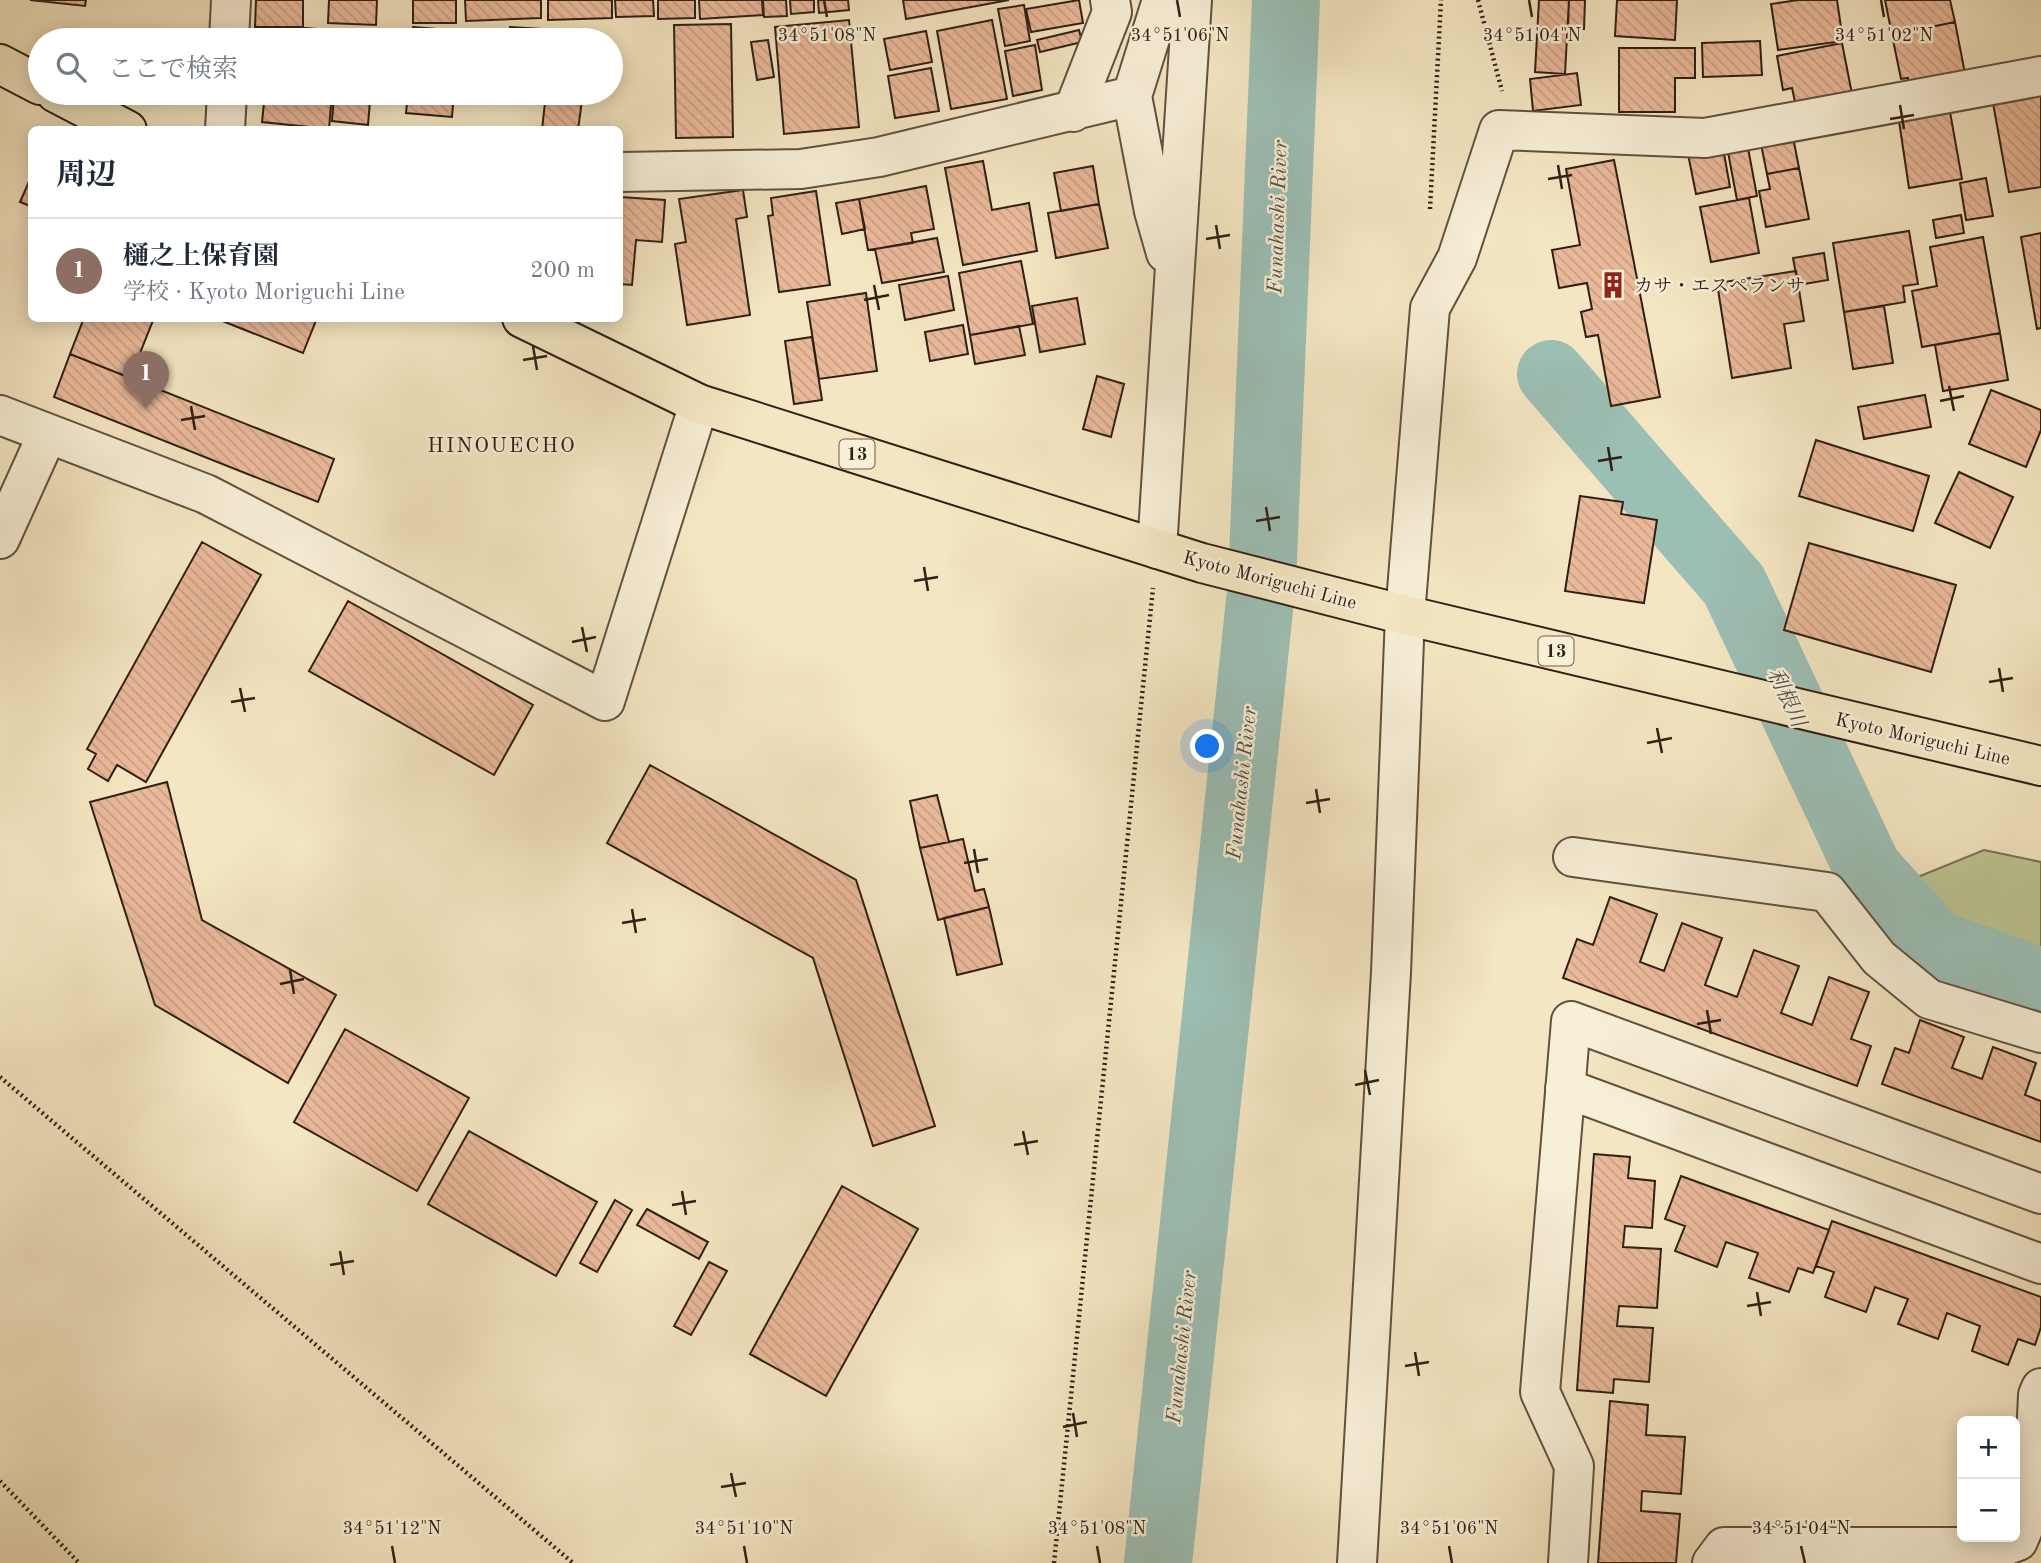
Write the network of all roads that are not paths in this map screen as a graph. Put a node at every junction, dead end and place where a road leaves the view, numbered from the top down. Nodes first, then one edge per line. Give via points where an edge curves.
1 (230, 0) edge
2 (1110, 0) edge
3 (1162, 0) edge
4 (1192, 0) edge
5 (229, 28) edge
6 (0, 64) edge
7 (2041, 76) edge
8 (28, 79) edge
9 (1132, 96) junction
10 (79, 105) edge
11 (226, 105) edge
12 (1073, 112) junction
13 (119, 126) edge
14 (225, 126) edge
15 (623, 172) edge
16 (1174, 282) junction
17 (531, 322) edge
18 (699, 404) junction
19 (0, 415) edge
20 (47, 435) junction
21 (0, 539) edge
22 (1157, 549) junction
23 (1405, 615) junction
24 (2041, 766) edge
25 (1573, 856) dead end
26 (2041, 1032) edge
27 (1565, 1088) junction
28 (2041, 1194) edge
29 (2041, 1264) edge
30 (2041, 1388) edge
31 (2018, 1552) edge
32 (1357, 1563) edge
33 (1568, 1563) edge
34 (1712, 1563) edge

1 - 5 street
2 - 12 street via 1112,12
3 - 9 street
4 - 16 street
6 - 8 main road
7 - 23 street via 1705,138 1499,130 1457,258 1430,308
9 - 12 street
9 - 16 street via 1154,211
10 - 13 main road
11 - 14 street
12 - 15 street via 879,157 801,169
16 - 22 street
17 - 18 main road, Kyoto Moriguchi Line / 13
18 - 20 street via 605,701 206,494
18 - 22 main road, Kyoto Moriguchi Line / 13
19 - 20 street
20 - 21 street
22 - 23 main road, Kyoto Moriguchi Line / 13
23 - 24 main road, Kyoto Moriguchi Line / 13
23 - 32 street via 1391,972
25 - 26 street via 1826,892 1880,958 1928,999
27 - 28 street via 1571,1021
27 - 29 street
27 - 33 street via 1540,1392 1574,1466
30 - 31 street via 2033,1504
31 - 34 street via 2001,1547 1724,1547

